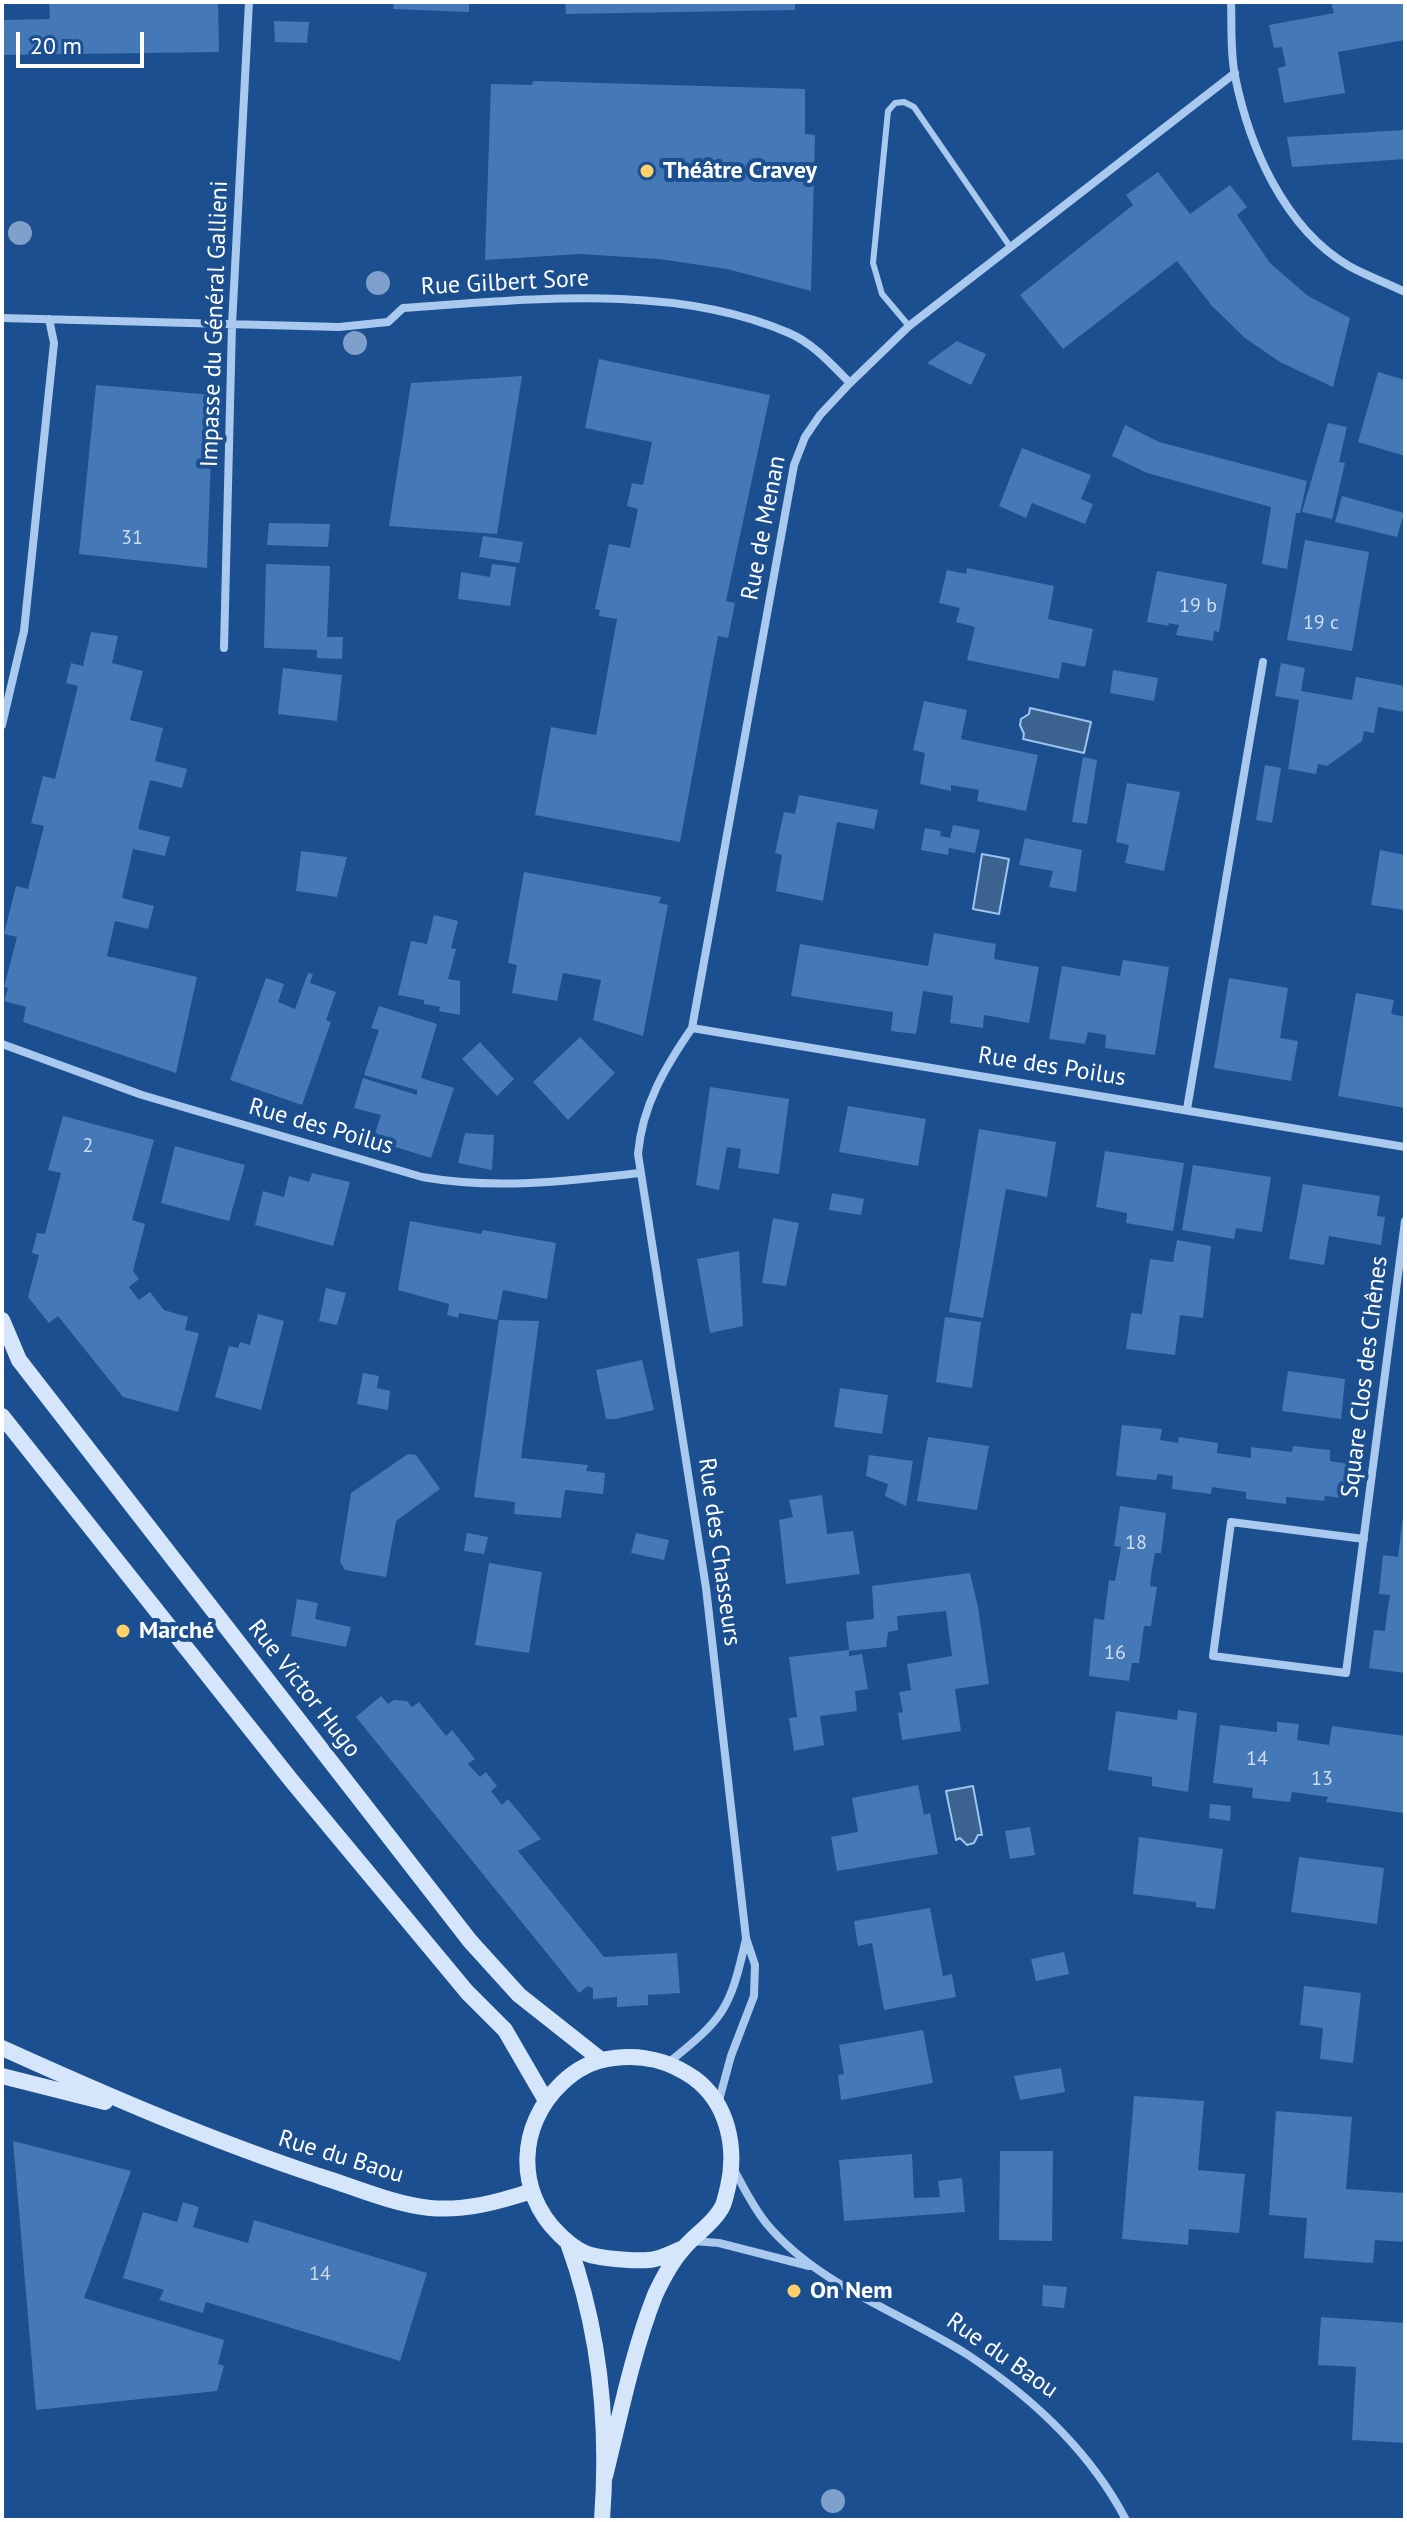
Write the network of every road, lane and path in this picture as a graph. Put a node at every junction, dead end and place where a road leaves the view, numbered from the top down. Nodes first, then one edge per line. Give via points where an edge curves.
1 (249, 2) edge
2 (1231, 2) edge
3 (1235, 73) junction
4 (1011, 248) junction
5 (1405, 292) edge
6 (2, 318) edge
7 (49, 319) junction
8 (232, 325) junction
9 (909, 326) junction
10 (850, 383) junction
11 (224, 648) dead end
12 (1263, 662) dead end
13 (2, 725) edge
14 (692, 1028) junction
15 (2, 1044) edge
16 (1187, 1109) junction
17 (1405, 1147) edge
18 (640, 1173) junction
19 (1405, 1221) edge
20 (2, 1320) edge
21 (2, 1416) edge
22 (1364, 1539) junction
23 (746, 1938) junction
24 (2, 2048) edge
25 (600, 2059) junction
26 (668, 2063) junction
27 (2, 2076) edge
28 (545, 2099) junction
29 (718, 2104) junction
30 (142, 2110) junction
31 (733, 2167) junction
32 (532, 2191) junction
33 (568, 2243) junction
34 (687, 2245) junction
35 (817, 2268) junction
36 (605, 2476) junction
37 (602, 2520) edge
38 (1126, 2520) edge

1 - 8 street, Impasse du Général Gallieni
2 - 3 street
3 - 4 street, Rue de Menan
3 - 5 street via 1263,163 1297,219 1348,265
4 - 9 street, Rue de Menan
4 - 9 lane via 914,107 895,103 888,111 873,263 882,294
6 - 7 street, Rue Gilbert Sore
7 - 8 street, Rue Gilbert Sore
7 - 13 street via 54,343 24,631
8 - 10 street, Rue Gilbert Sore via 339,327 388,322 403,308 557,298 632,301 705,308 790,333 815,348
8 - 11 street, Impasse du Général Gallieni
9 - 10 street, Rue de Menan
10 - 14 street, Rue de Menan via 820,415 794,465
12 - 16 street
14 - 16 street, Rue des Poilus
14 - 18 street, Rue de Menan via 650,1100 639,1137
15 - 18 street, Rue des Poilus via 142,1095 422,1177 493,1185
16 - 17 street, Rue des Poilus
18 - 23 street, Rue des Chasseurs via 706,1588
19 - 22 street, Square Clos des Chênes
20 - 25 street, Rue Victor Hugo via 19,1360 470,1941 519,1995
21 - 28 street via 301,1792 467,1992 505,2030
22 - 22 street, Square Clos des Chênes via 1346,1673 1213,1656 1231,1522
23 - 26 street, Rue des Chasseurs via 727,2004 703,2034
23 - 29 street, Rue des Chasseurs via 755,1965 754,1996
24 - 30 street, Rue du Baou
25 - 26 street via 634,2055
25 - 28 street via 570,2074
26 - 29 street via 696,2080
27 - 30 street, Rue du Baou
28 - 32 street via 530,2130 526,2165
29 - 31 street via 731,2134
30 - 32 street, Rue du Baou via 258,2156 430,2208 469,2208
31 - 34 street via 723,2207
31 - 35 street, Rue du Baou via 765,2222
32 - 33 street via 548,2223
33 - 34 street via 593,2256 653,2260
33 - 36 street via 593,2328
34 - 35 street, Rue du Baou via 719,2243
34 - 36 street via 659,2286 640,2333
35 - 38 street, Rue du Baou via 966,2354 1017,2391 1096,2470
36 - 37 street

